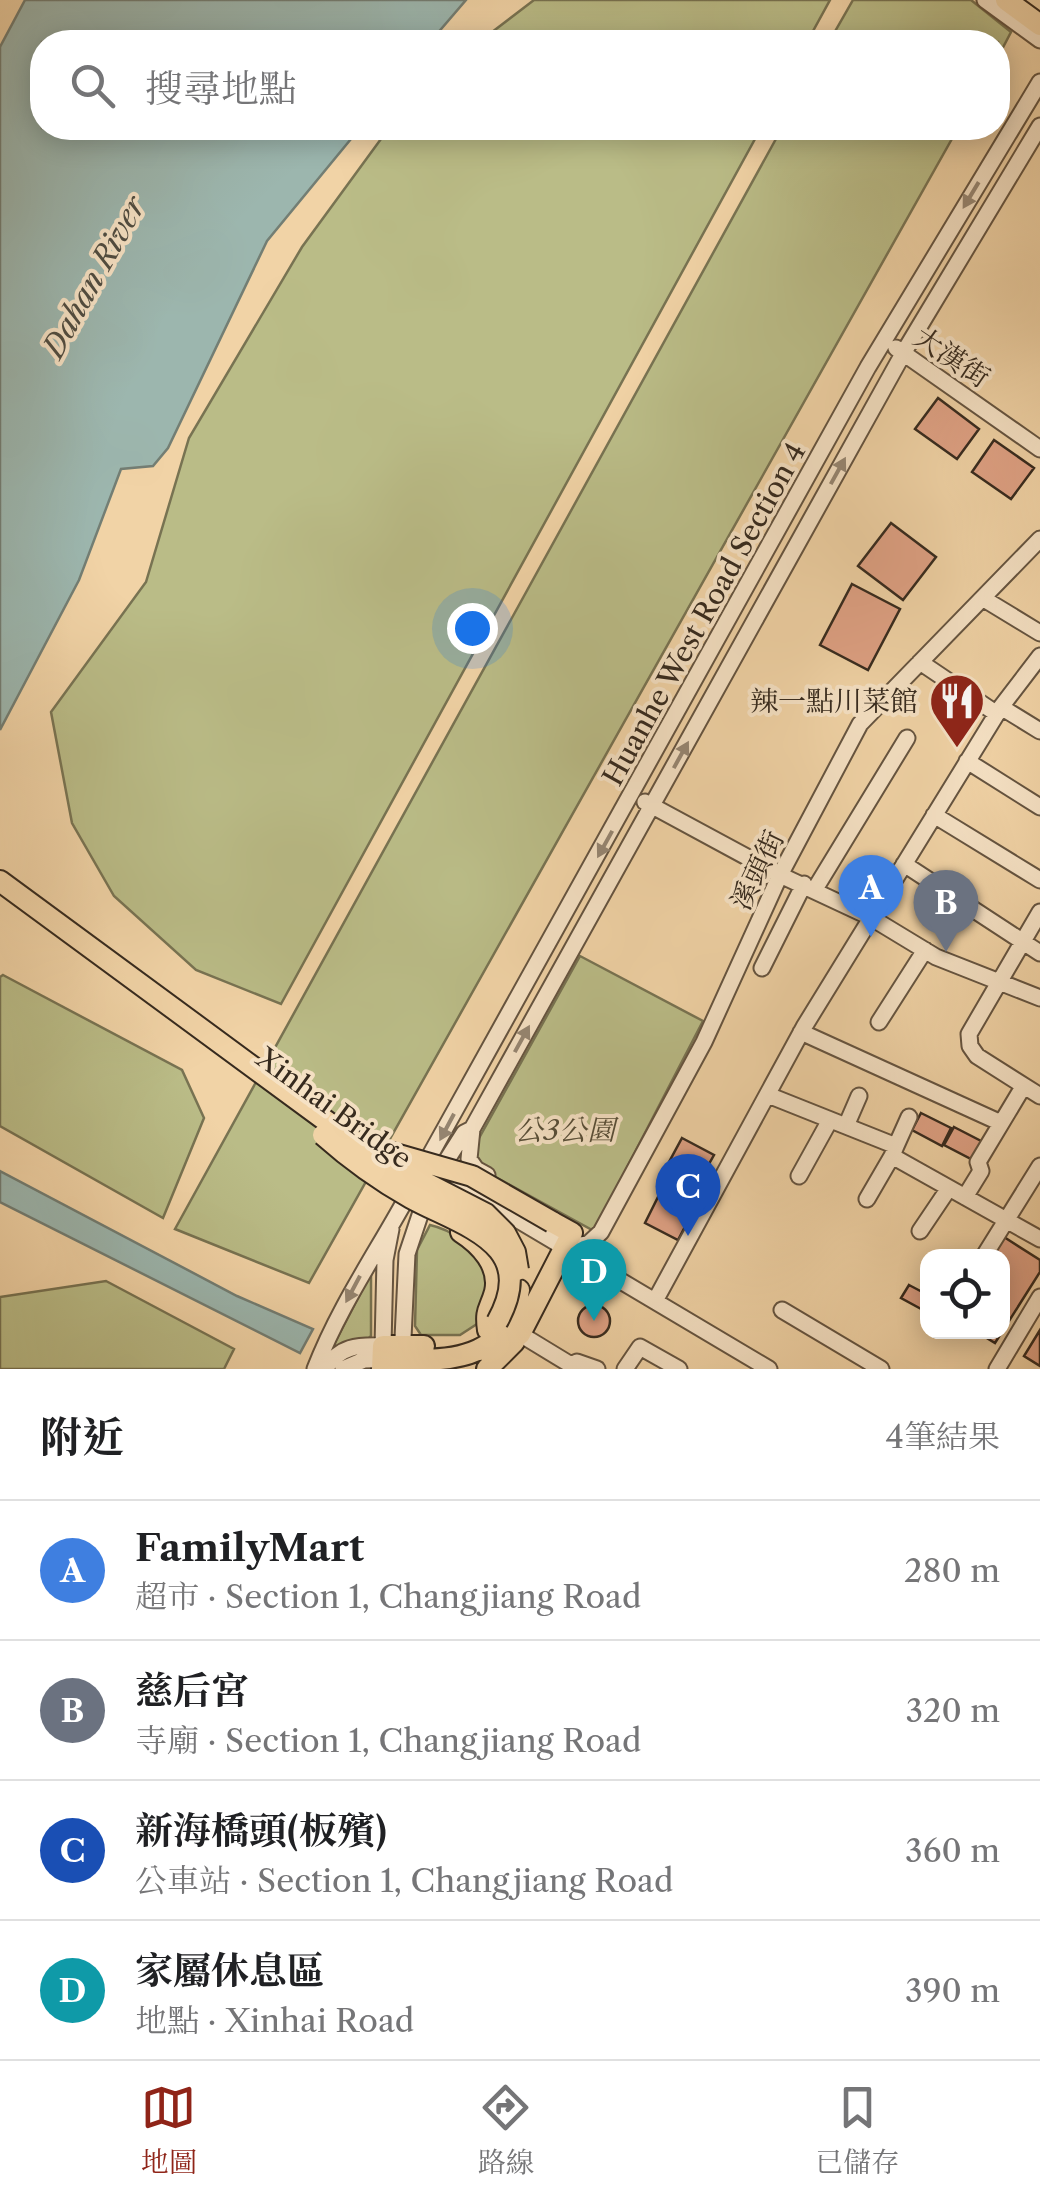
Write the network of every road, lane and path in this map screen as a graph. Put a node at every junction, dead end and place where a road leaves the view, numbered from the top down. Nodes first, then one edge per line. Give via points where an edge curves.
1 (985, 0) edge
2 (1006, 0) edge
3 (1040, 25) edge
4 (1040, 40) edge
5 (1040, 82) edge
6 (1040, 126) edge
7 (1010, 132) edge
8 (1005, 140) edge
9 (883, 342) junction
10 (904, 352) junction
11 (1040, 449) edge
12 (1040, 540) edge
13 (984, 598) junction
14 (1040, 632) edge
15 (1039, 659) edge
16 (920, 662) junction
17 (999, 710) junction
18 (1040, 731) edge
19 (907, 738) dead end
20 (967, 761) junction
21 (633, 794) junction
22 (653, 806) junction
23 (1040, 807) edge
24 (934, 814) junction
25 (904, 864) junction
26 (780, 875) junction
27 (1040, 880) edge
28 (0, 881) edge
29 (810, 886) junction
30 (0, 895) edge
31 (1040, 912) edge
32 (870, 917) junction
33 (1022, 942) junction
34 (925, 950) junction
35 (1040, 953) edge
36 (762, 968) dead end
37 (998, 984) junction
38 (1040, 998) edge
39 (880, 1022) dead end
40 (801, 1032) junction
41 (1035, 1089) edge
42 (768, 1096) junction
43 (859, 1096) dead end
44 (908, 1117) dead end
45 (329, 1123) junction
46 (838, 1123) junction
47 (1001, 1123) junction
48 (472, 1129) junction
49 (894, 1151) junction
50 (1040, 1166) edge
51 (798, 1176) dead end
52 (426, 1177) junction
53 (949, 1188) junction
54 (964, 1197) junction
55 (867, 1199) dead end
56 (418, 1212) junction
57 (1006, 1220) junction
58 (392, 1225) junction
59 (920, 1231) dead end
60 (1040, 1239) edge
61 (569, 1240) junction
62 (988, 1249) edge
63 (1040, 1297) edge
64 (655, 1300) junction
65 (782, 1310) dead end
66 (520, 1334) junction
67 (488, 1343) edge
68 (393, 1358) edge
69 (860, 1364) edge
70 (570, 1367) edge
71 (999, 1368) edge
72 (315, 1369) edge
73 (324, 1369) edge
74 (342, 1369) edge
75 (597, 1369) edge
76 (625, 1369) edge
77 (679, 1369) edge
78 (769, 1369) edge
79 (881, 1369) edge

1 - 4 street
2 - 3 main road
5 -> 7 street, Huanhe West Road Section 4
6 - 10 street, Huanhe West Road Section 4
8 -> 9 street, Huanhe West Road Section 4
9 - 10 street, 大漢街
9 - 21 street, Huanhe West Road Section 4
10 - 11 street, 大漢街
22 -> 10 street, Huanhe West Road Section 4
12 - 13 street, 溪頭街
13 - 14 street
13 - 16 street, 溪頭街
15 - 17 street
16 - 17 street
16 - 26 street, 溪頭街 via 860,724
17 - 18 street
17 - 20 street
19 - 29 street
20 - 23 street
20 - 24 street
21 - 22 street
21 -> 52 street, Huanhe West Road Section 4
22 - 26 street
48 -> 22 street, Huanhe West Road Section 4
24 - 25 street
24 - 27 street
25 - 32 street
25 - 33 street
26 - 29 street
26 - 61 street, 溪頭街 via 704,1042 601,1232 588,1244
28 - 45 main road, Xinhai Bridge
29 - 32 street
29 - 36 street
30 - 67 main road, Xinhai Bridge, bridge via 350,1159 485,1234 504,1260 509,1281
31 - 33 street
32 - 34 street
32 - 40 street
33 - 35 street
33 - 37 street
34 - 37 street
34 - 39 street
37 - 38 street
37 - 41 street via 969,1034 970,1046
40 - 42 street
40 - 47 street
41 - 47 street
42 - 46 street
42 - 64 street
43 - 46 street
44 - 49 street
45 - 61 main road, bridge via 388,1152 472,1176 552,1222
45 - 67 main road, Xinhai Bridge, bridge via 391,1166 486,1214 505,1233 520,1290 510,1320
46 - 49 street
46 - 51 street
47 - 54 street
48 - 52 street, Huanhe West Road Section 4
48 - 61 street via 469,1159 476,1169 566,1221
49 - 53 street
49 - 55 street
50 - 57 street
52 - 56 street
52 - 58 street
52 - 61 street
53 - 54 street
53 - 59 street
54 - 57 street
56 - 67 main road via 463,1232 490,1261 496,1278 485,1311
56 - 68 street
57 - 60 street
57 - 62 street
58 - 68 street via 385,1260
58 -> 72 street
61 - 64 street
61 - 66 main road
63 - 71 street
64 - 78 street
65 - 69 street
66 - 67 main road via 504,1346
66 - 70 street
67 - 68 main road via 464,1357
68 - 73 street via 346,1348
68 - 74 street
69 - 79 street
70 - 75 street via 577,1362
76 - 77 street via 640,1346

